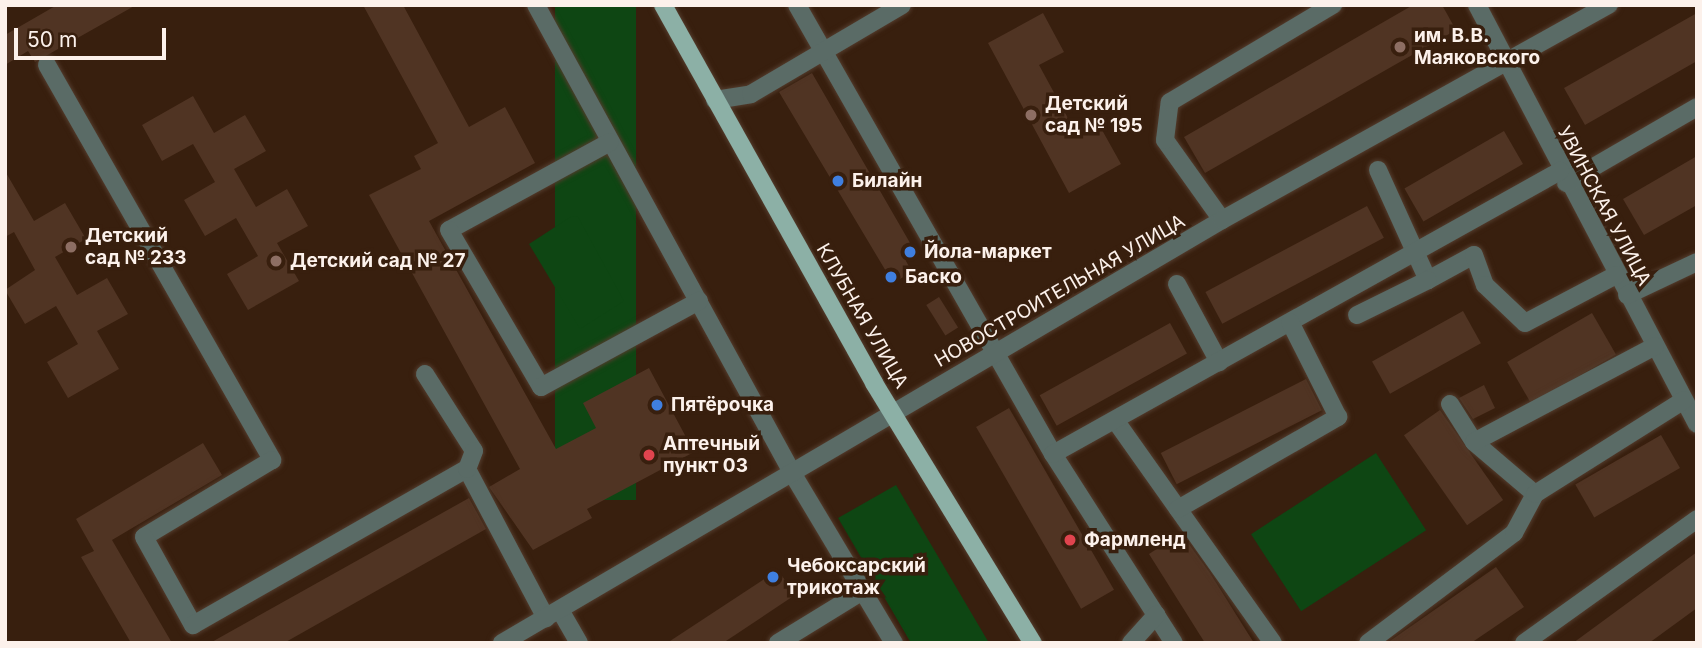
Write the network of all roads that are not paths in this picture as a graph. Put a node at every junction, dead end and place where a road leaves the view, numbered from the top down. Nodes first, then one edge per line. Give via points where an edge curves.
1 (536, 5) edge
2 (663, 5) edge
3 (797, 5) edge
4 (902, 5) edge
5 (1333, 5) edge
6 (1477, 5) edge
7 (1609, 5) edge
8 (822, 51) junction
9 (1507, 60) junction
10 (47, 65) dead end
11 (715, 100) junction
12 (1697, 107) edge
13 (610, 142) junction
14 (1378, 170) dead end
15 (1563, 177) junction
16 (1222, 220) junction
17 (1414, 253) junction
18 (1697, 262) edge
19 (1616, 275) junction
20 (1428, 280) junction
21 (1177, 284) dead end
22 (1627, 295) junction
23 (699, 301) junction
24 (1357, 315) dead end
25 (1290, 322) junction
26 (1655, 346) junction
27 (995, 354) junction
28 (1219, 362) junction
29 (425, 373) dead end
30 (1684, 400) junction
31 (1450, 404) dead end
32 (895, 414) junction
33 (1115, 420) junction
34 (1697, 425) edge
35 (1474, 442) junction
36 (1053, 454) junction
37 (467, 469) junction
38 (794, 476) junction
39 (1535, 494) junction
40 (1178, 509) junction
41 (1697, 519) edge
42 (864, 590) junction
43 (553, 614) junction
44 (1156, 615) junction
45 (502, 643) edge
46 (579, 643) edge
47 (778, 643) edge
48 (894, 643) edge
49 (1033, 643) edge
50 (1131, 643) edge
51 (1174, 643) edge
52 (1273, 643) edge
53 (1368, 643) edge
54 (1524, 643) edge

1 - 13 street
2 - 11 main road, КЛУБНАЯ УЛИЦА
3 - 8 street
4 - 8 street
5 - 16 street via 1170,102 1166,140
6 - 9 street, УВИНСКАЯ УЛИЦА
7 - 9 street, НОВОСТРОИТЕЛЬНАЯ УЛИЦА
8 - 11 street via 751,94
8 - 27 street
9 - 15 street, УВИНСКАЯ УЛИЦА
9 - 16 street, НОВОСТРОИТЕЛЬНАЯ УЛИЦА
10 - 37 street via 272,460 144,537 193,625
11 - 32 main road, КЛУБНАЯ УЛИЦА
12 - 15 street
13 - 23 street
13 - 23 street via 449,230 541,387
14 - 17 street
15 - 17 street
15 - 19 street, УВИНСКАЯ УЛИЦА
16 - 27 street, НОВОСТРОИТЕЛЬНАЯ УЛИЦА
17 - 20 street
17 - 25 street
18 - 22 street
19 - 20 street via 1525,323 1485,285 1474,255
19 - 22 street, УВИНСКАЯ УЛИЦА
20 - 24 street
21 - 28 street
22 - 26 street, УВИНСКАЯ УЛИЦА
23 - 38 street
25 - 28 street
25 - 40 street via 1338,417
26 - 30 street, УВИНСКАЯ УЛИЦА
26 - 35 street
27 - 32 street, НОВОСТРОИТЕЛЬНАЯ УЛИЦА
27 - 36 street
28 - 33 street
29 - 37 street via 474,451
30 - 34 street, УВИНСКАЯ УЛИЦА
30 - 39 street
31 - 35 street
32 - 38 street, НОВОСТРОИТЕЛЬНАЯ УЛИЦА
32 - 49 main road, КЛУБНАЯ УЛИЦА
33 - 36 street
33 - 40 street
35 - 39 street
36 - 44 street
37 - 43 street
38 - 42 street
38 - 43 street, НОВОСТРОИТЕЛЬНАЯ УЛИЦА
39 - 53 street via 1514,533
40 - 52 street
41 - 54 street
42 - 47 street
42 - 48 street
43 - 45 street, НОВОСТРОИТЕЛЬНАЯ УЛИЦА
43 - 46 street
44 - 50 street
44 - 51 street

